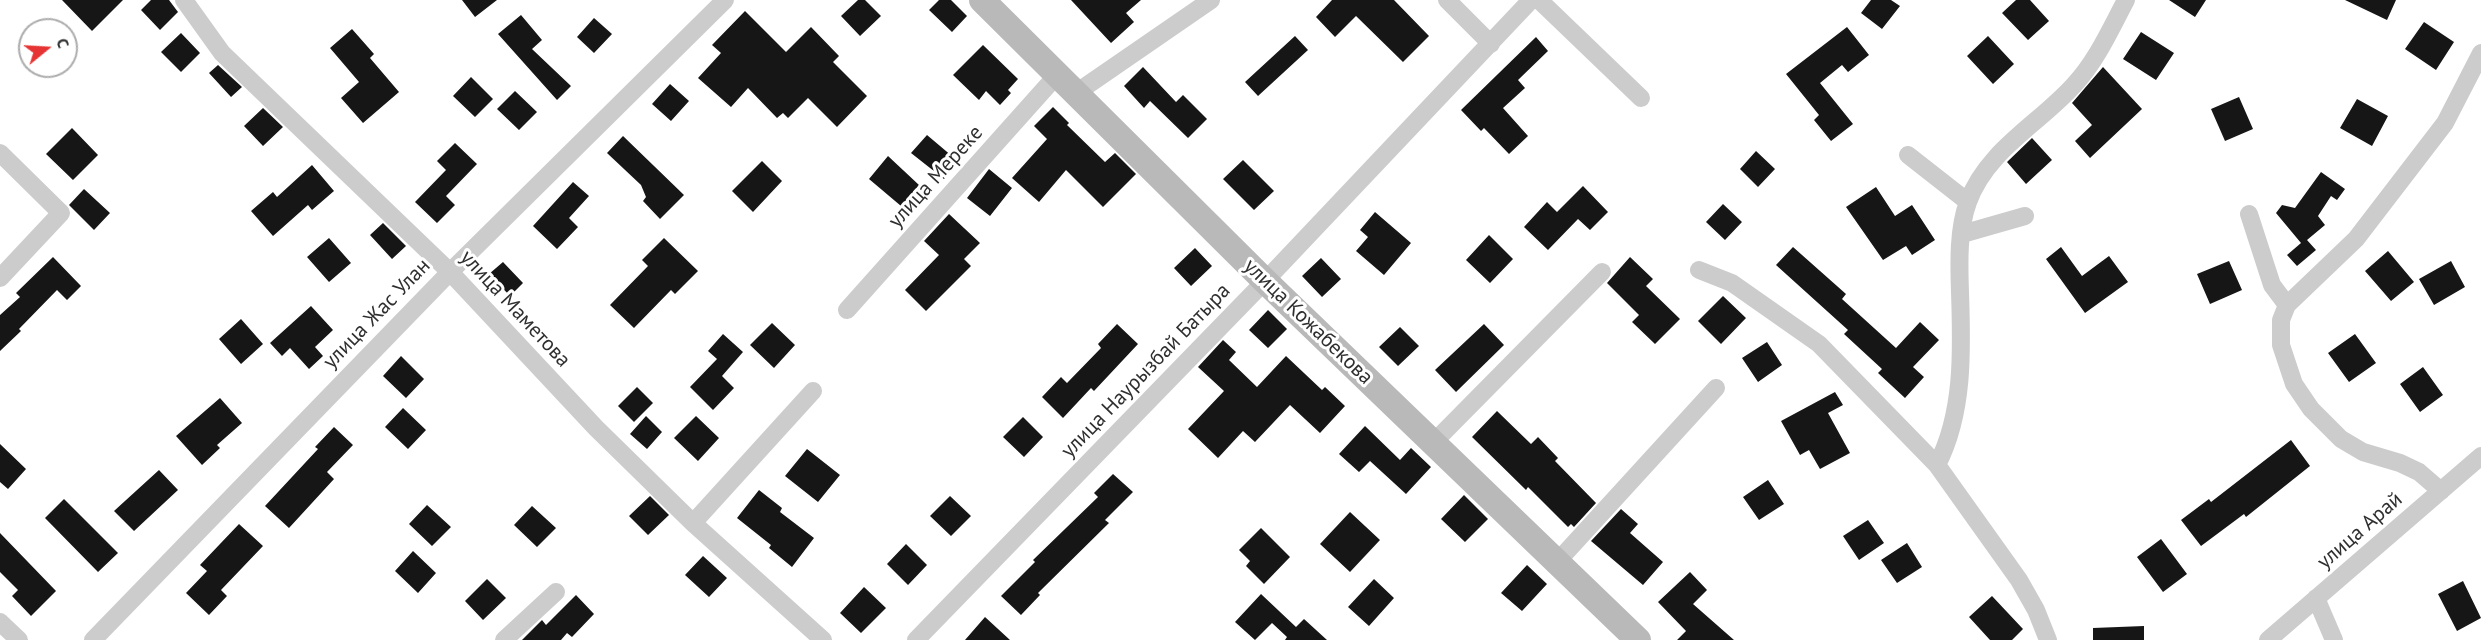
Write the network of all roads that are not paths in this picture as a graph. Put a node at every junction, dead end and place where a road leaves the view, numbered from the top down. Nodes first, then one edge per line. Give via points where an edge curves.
1 (184, 0) edge
2 (725, 0) edge
3 (982, 0) edge
4 (1211, 0) edge
5 (1447, 0) edge
6 (1531, 0) edge
7 (1539, 0) edge
8 (2126, 0) edge
9 (1491, 44) junction
10 (2481, 52) edge
11 (1057, 75) junction
12 (1076, 93) junction
13 (1641, 98) dead end
14 (0, 153) edge
15 (1908, 155) dead end
16 (1968, 202) junction
17 (2249, 213) dead end
18 (2025, 216) dead end
19 (1962, 234) junction
20 (1699, 270) dead end
21 (450, 272) junction
22 (1602, 272) dead end
23 (0, 278) edge
24 (1265, 281) junction
25 (2287, 305) junction
26 (847, 310) dead end
27 (1716, 388) dead end
28 (813, 391) dead end
29 (1433, 443) junction
30 (2481, 456) edge
31 (1936, 465) junction
32 (2441, 491) junction
33 (693, 523) junction
34 (1557, 562) junction
35 (556, 592) dead end
36 (2316, 598) junction
37 (0, 622) edge
38 (19, 640) edge
39 (93, 640) edge
40 (504, 640) edge
41 (824, 640) edge
42 (916, 640) edge
43 (1638, 640) edge
44 (2048, 640) edge
45 (2268, 640) edge
46 (2334, 640) edge

1 - 21 street, улица Маметова via 222,53
2 - 21 street, улица Жас Улан
3 - 11 main road, улица Кожабекова
4 - 12 street
5 - 9 street
6 - 9 street, улица Наурызбай Батыра
7 - 13 street
8 - 16 street via 2094,62 2073,87 2002,150
9 - 24 street, улица Наурызбай Батыра
10 - 25 street via 2445,123 2396,188 2356,239
11 - 12 main road, улица Кожабекова
11 - 26 street, улица Мереке
12 - 24 main road, улица Кожабекова
14 - 23 street via 61,213
15 - 16 street
16 - 19 street
17 - 25 street via 2272,285
18 - 19 street
19 - 31 street via 1957,405 1947,445
20 - 31 street via 1732,283 1819,344
21 - 33 street, улица Маметова via 596,428
21 - 39 street, улица Жас Улан
22 - 29 street
24 - 29 main road, улица Кожабекова
24 - 42 street, улица Наурызбай Батыра
25 - 32 street via 2281,320 2281,345 2294,384 2311,409 2341,439 2363,452 2420,472
27 - 34 street
28 - 33 street
29 - 34 main road, улица Кожабекова
30 - 32 street, улица Арай
31 - 44 street via 2019,580
32 - 36 street, улица Арай
33 - 41 street, улица Маметова
34 - 43 main road, улица Кожабекова
35 - 40 street
36 - 45 street, улица Арай
36 - 46 street
37 - 38 street

